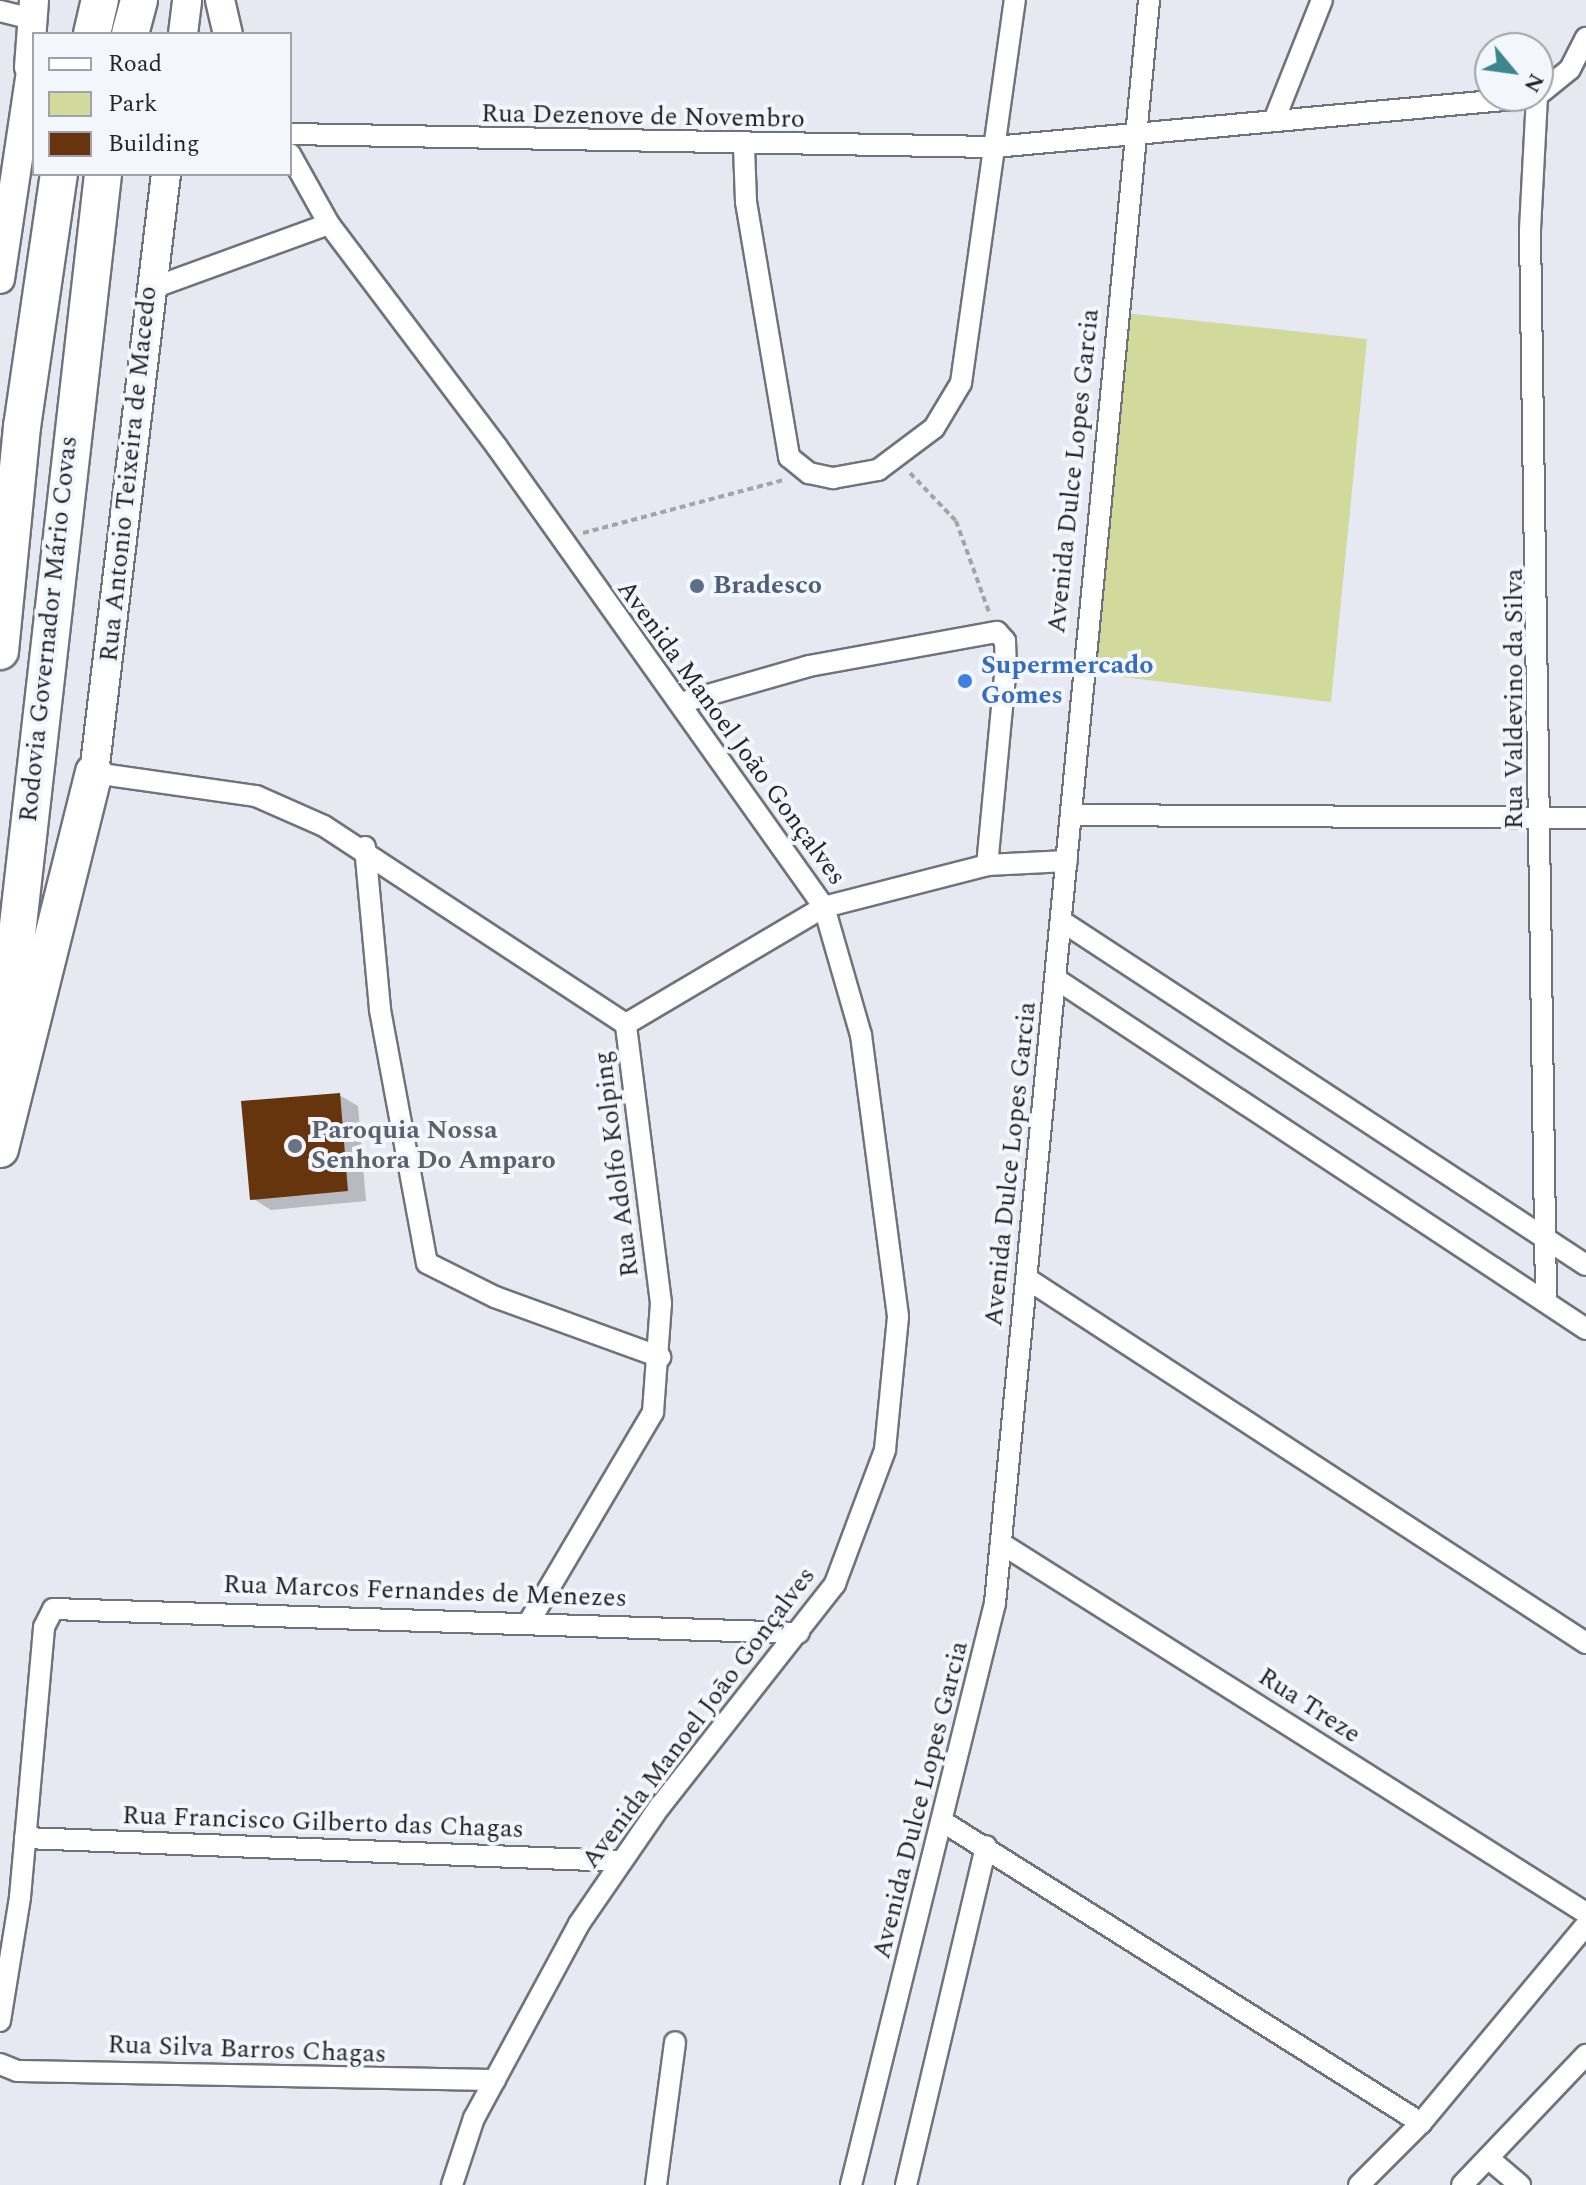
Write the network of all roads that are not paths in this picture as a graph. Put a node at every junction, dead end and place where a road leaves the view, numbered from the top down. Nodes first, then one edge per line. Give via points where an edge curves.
1 (187, 0) edge
2 (220, 0) edge
3 (1015, 0) edge
4 (1149, 0) edge
5 (1322, 0) edge
6 (0, 11) edge
7 (38, 13) edge
8 (183, 32) edge
9 (228, 32) edge
10 (1586, 38) edge
11 (32, 60) edge
12 (1554, 82) edge
13 (1474, 101) edge
14 (1536, 112) edge
15 (1275, 118) junction
16 (1137, 133) junction
17 (292, 134) edge
18 (744, 147) junction
19 (994, 147) junction
20 (292, 158) edge
21 (59, 176) edge
22 (103, 176) edge
23 (166, 176) edge
24 (329, 224) junction
25 (154, 246) junction
26 (192, 272) junction
27 (0, 279) edge
28 (150, 289) junction
29 (0, 651) edge
30 (680, 703) junction
31 (94, 773) junction
32 (1071, 815) junction
33 (1586, 818) edge
34 (1543, 820) junction
35 (365, 847) junction
36 (1067, 861) junction
37 (987, 865) junction
38 (824, 907) junction
39 (1063, 922) junction
40 (1056, 979) junction
41 (626, 1024) junction
42 (0, 1084) edge
43 (0, 1149) edge
44 (1549, 1240) junction
45 (1586, 1265) edge
46 (1029, 1280) junction
47 (1546, 1302) junction
48 (1586, 1329) edge
49 (660, 1357) junction
50 (1002, 1544) junction
51 (529, 1622) junction
52 (799, 1633) junction
53 (1586, 1643) edge
54 (945, 1823) junction
55 (25, 1838) junction
56 (986, 1846) junction
57 (619, 1861) junction
58 (1586, 1913) edge
59 (1586, 1925) edge
60 (0, 2021) edge
61 (675, 2042) dead end
62 (1586, 2055) edge
63 (0, 2064) edge
64 (495, 2080) junction
65 (1421, 2123) junction
66 (1488, 2158) junction
67 (452, 2185) edge
68 (656, 2185) edge
69 (851, 2185) edge
70 (906, 2185) edge
71 (1359, 2185) edge
72 (1462, 2185) edge
73 (1520, 2185) edge

1 - 8 street
2 - 9 street
3 - 19 street
4 - 16 street, Avenida Dulce Lopes Garcia
5 - 15 street
6 - 7 street
10 - 12 street via 1570,69
11 - 27 street
13 - 15 street, Rua Dezenove de Novembro
14 - 34 street, Rua Valdevino da Silva via 1530,231
15 - 16 street, Rua Dezenove de Novembro
16 - 19 street, Rua Dezenove de Novembro
16 - 32 street, Avenida Dulce Lopes Garcia
17 - 18 street, Rua Dezenove de Novembro
18 - 19 street, Rua Dezenove de Novembro
18 - 19 street via 780,427 789,457 809,473 849,477 897,460 934,428 961,383
20 - 24 street, Avenida Manoel João Gonçalves
21 - 29 highway, Rodovia Governador Mário Covas via 22,427
22 - 42 highway, Rodovia Governador Mário Covas
23 - 25 street, Rua Antonio Teixeira de Macedo
24 - 26 street
24 - 30 street, Avenida Manoel João Gonçalves
25 - 26 street
25 - 28 street, Rua Antonio Teixeira de Macedo
26 - 28 street
28 - 31 street, Rua Antonio Teixeira de Macedo
30 - 37 street via 809,666 997,632 1005,641 1006,665
30 - 38 street, Avenida Manoel João Gonçalves
31 - 35 street, Rua Adolfo Kolping via 256,796
31 - 43 highway
32 - 34 street
32 - 36 street, Avenida Dulce Lopes Garcia
33 - 34 street
34 - 44 street, Rua Valdevino da Silva
35 - 41 street, Rua Adolfo Kolping
35 - 49 street via 380,1010 427,1263 495,1297
36 - 37 street
36 - 39 street, Avenida Dulce Lopes Garcia
37 - 38 street
38 - 41 street
38 - 52 street, Avenida Manoel João Gonçalves via 861,1035 893,1258 897,1367 885,1450 857,1541
39 - 40 street, Avenida Dulce Lopes Garcia
39 - 44 street
40 - 46 street, Avenida Dulce Lopes Garcia
40 - 47 street
41 - 49 street, Rua Adolfo Kolping via 661,1303
44 - 45 street
44 - 47 street, Rua Valdevino da Silva
46 - 50 street, Avenida Dulce Lopes Garcia
46 - 53 street
47 - 48 street
49 - 51 street, Rua Adolfo Kolping via 646,1430
50 - 54 street, Avenida Dulce Lopes Garcia
50 - 58 street, Rua Treze
51 - 52 street, Rua Marcos Fernandes de Menezes
51 - 55 street, Rua Marcos Fernandes de Menezes via 50,1611
52 - 57 street, Avenida Manoel João Gonçalves
54 - 56 street
54 - 69 street, Avenida Dulce Lopes Garcia
55 - 57 street, Rua Francisco Gilberto das Chagas
55 - 60 street
56 - 65 street
56 - 70 street
57 - 64 street, Avenida Manoel João Gonçalves
59 - 65 street
61 - 68 street
62 - 66 street
63 - 64 street, Rua Silva Barros Chagas via 17,2071
64 - 67 street, Avenida Manoel João Gonçalves
65 - 71 street
66 - 72 street
66 - 73 street

